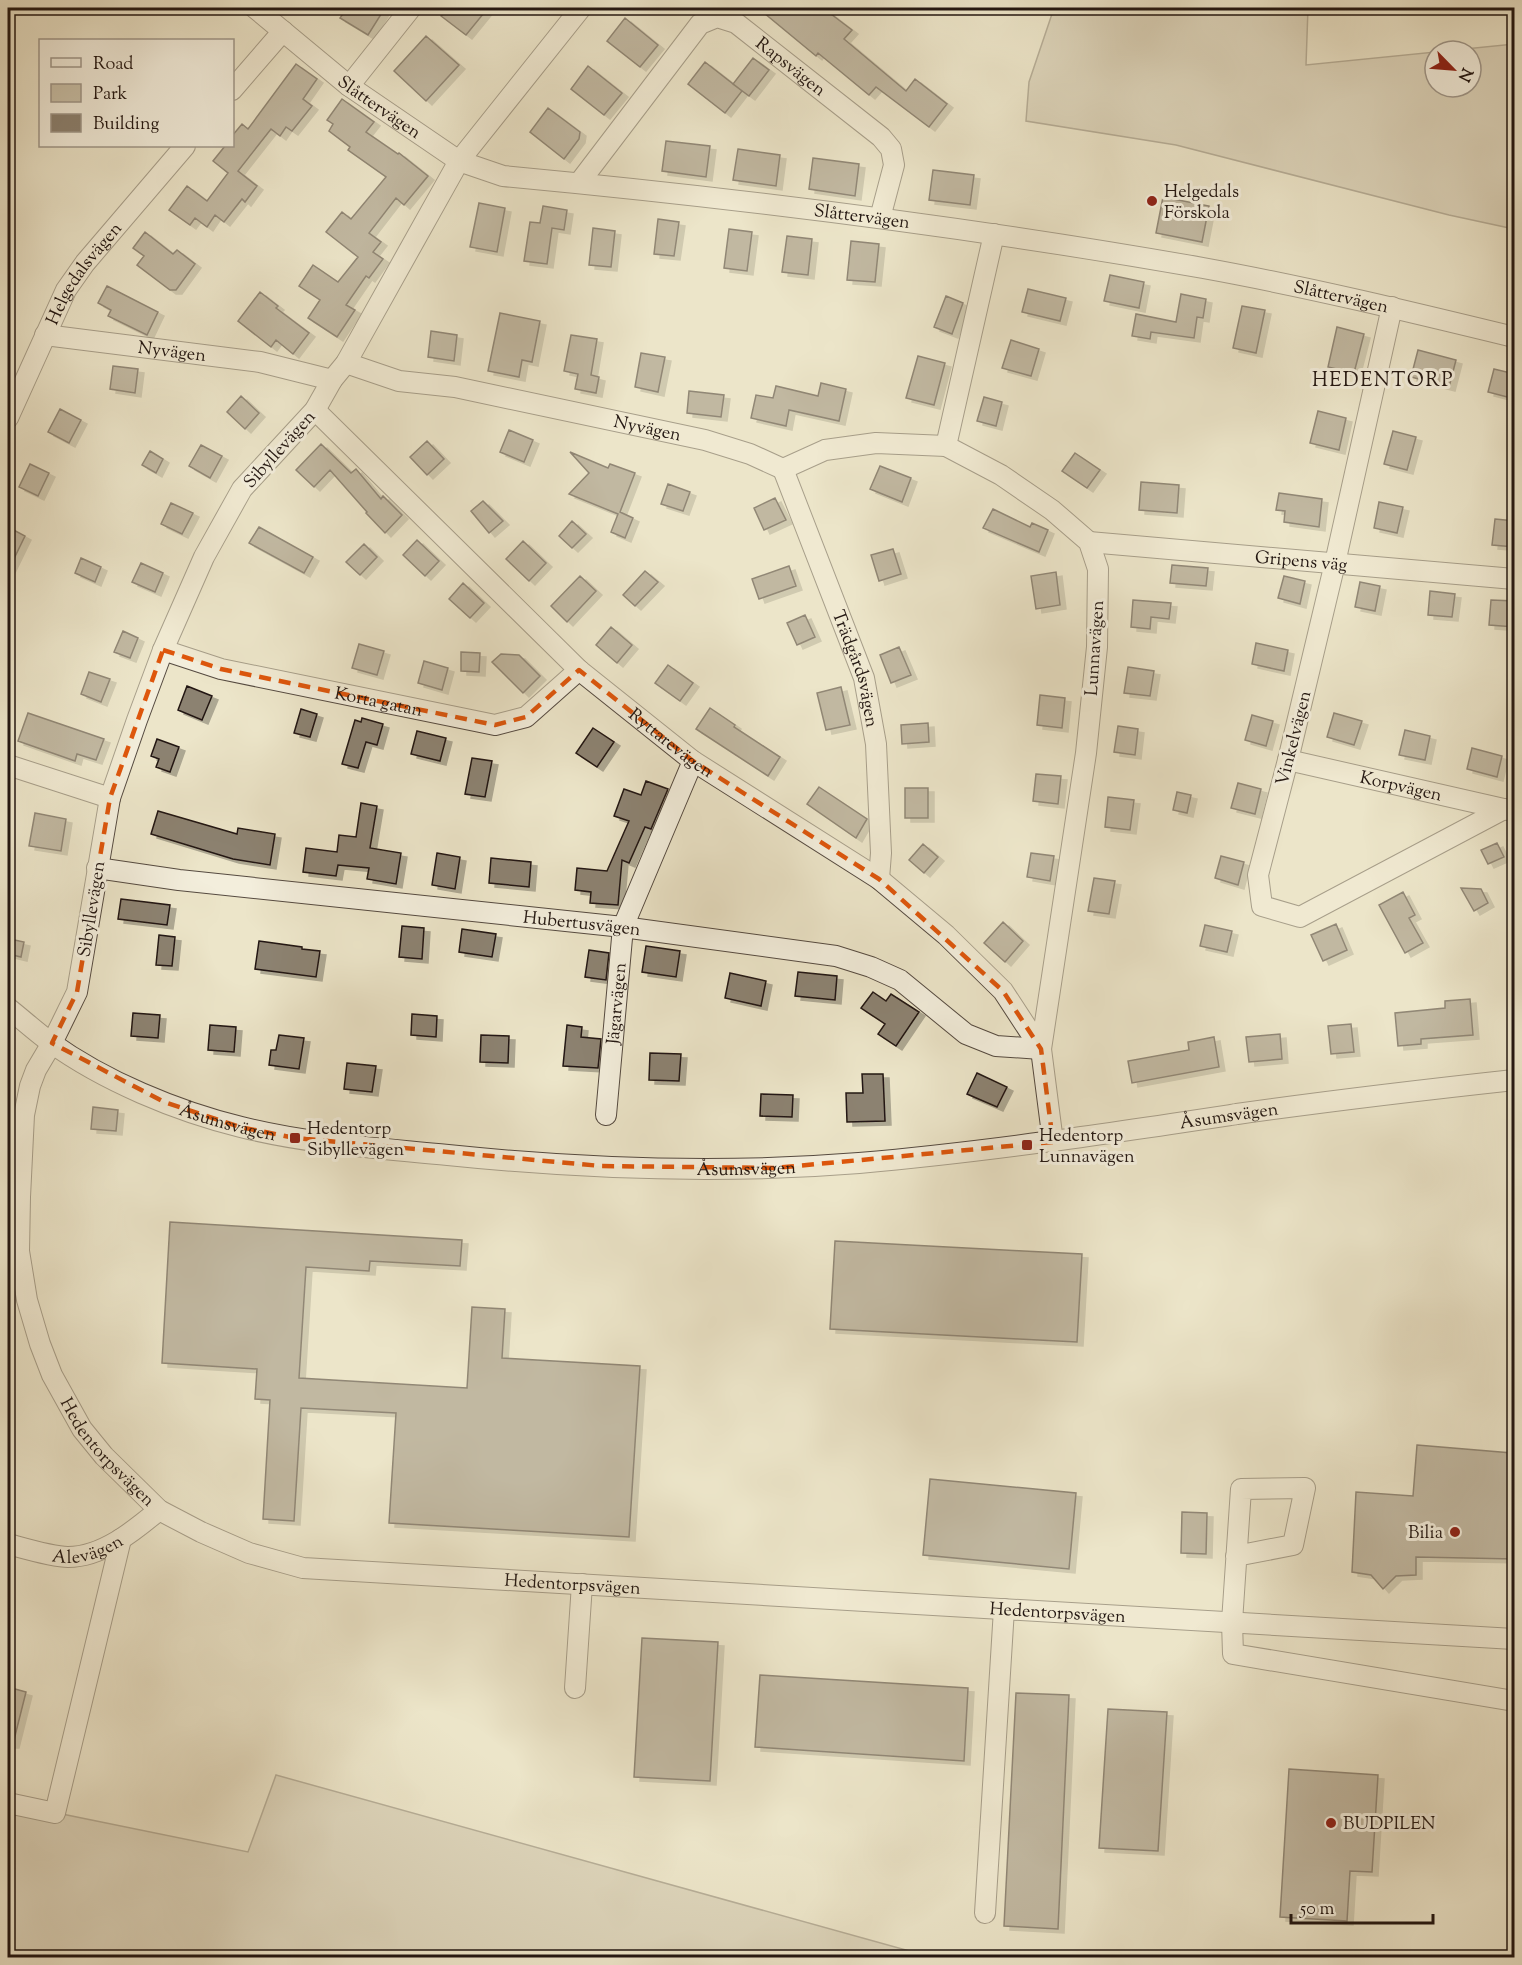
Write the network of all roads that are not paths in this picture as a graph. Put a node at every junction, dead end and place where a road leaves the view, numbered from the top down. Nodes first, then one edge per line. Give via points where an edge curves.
1 (255, 8) edge
2 (411, 8) edge
3 (582, 8) edge
4 (283, 31) junction
5 (349, 86) junction
6 (234, 88) edge
7 (184, 147) edge
8 (459, 161) junction
9 (579, 183) junction
10 (880, 218) junction
11 (994, 234) junction
12 (1392, 307) junction
13 (45, 335) junction
14 (1515, 338) edge
15 (346, 363) junction
16 (332, 380) junction
17 (315, 410) junction
18 (8, 418) edge
19 (946, 446) junction
20 (783, 469) junction
21 (1089, 542) junction
22 (1335, 563) junction
23 (1515, 579) edge
24 (163, 650) junction
25 (579, 670) junction
26 (1288, 760) junction
27 (693, 761) junction
28 (8, 765) edge
29 (110, 798) junction
30 (1509, 810) edge
31 (97, 868) junction
32 (879, 879) junction
33 (623, 927) junction
34 (8, 1008) edge
35 (52, 1043) junction
36 (1041, 1049) junction
37 (1515, 1080) edge
38 (606, 1115) dead end
39 (1053, 1142) junction
40 (159, 1509) junction
41 (121, 1539) junction
42 (8, 1544) edge
43 (1236, 1556) junction
44 (582, 1584) junction
45 (1004, 1609) junction
46 (1232, 1622) junction
47 (1509, 1638) edge
48 (575, 1688) dead end
49 (1515, 1701) edge
50 (8, 1803) edge
51 (985, 1913) dead end

1 - 4 street, Slåttervägen
2 - 5 street
3 - 8 street, Sibyllevägen
4 - 5 street, Slåttervägen
4 - 6 street
5 - 8 street, Slåttervägen
7 - 13 street, Helgedalsvägen via 85,263 66,290
8 - 9 street, Slåttervägen via 504,176
8 - 15 street, Sibyllevägen
9 - 10 street, Slåttervägen
9 - 10 street, Rapsvägen via 700,24 717,17 736,23 881,136 891,149 894,165
10 - 11 street, Slåttervägen
11 - 12 street, Slåttervägen via 1205,268
11 - 19 street
12 - 14 street, Slåttervägen
12 - 22 street, Vinkelvägen
13 - 16 street, Nyvägen via 260,362
13 - 18 street, Helgedalsvägen
15 - 16 street, Sibyllevägen
15 - 20 street, Nyvägen via 399,381 455,387 705,441
16 - 17 street, Sibyllevägen
17 - 24 street, Sibyllevägen via 242,489 204,557
17 - 25 street, Ryttarevägen
19 - 20 street via 876,443 825,450
19 - 21 street via 1001,475 1052,510
20 - 32 street, Trädgårdsvägen via 864,678 876,744
21 - 22 street, Gripens väg
21 - 36 street, Lunnavägen via 1098,569 1097,647 1086,753
22 - 23 street, Gripens väg
22 - 26 street, Vinkelvägen
24 - 25 street, Korta gatan via 221,669 495,725 526,717
24 - 29 street, Sibyllevägen
25 - 27 street, Ryttarevägen
26 - 30 street, Korpvägen
26 - 30 street, Vinkelvägen via 1258,875 1262,906 1300,917
27 - 32 street, Ryttarevägen
27 - 33 street, Jägarvägen
28 - 29 street
29 - 31 street, Sibyllevägen
31 - 33 street, Hubertusvägen
31 - 35 street, Sibyllevägen via 77,992
32 - 36 street, Ryttarevägen via 946,935 1003,991
33 - 36 street, Hubertusvägen via 836,956 900,980 966,1034 996,1046
33 - 38 street, Jägarvägen
34 - 35 street, Åsumsvägen
35 - 39 street, Åsumsvägen via 126,1085 240,1127 295,1138 484,1159 682,1169 776,1168
35 - 40 street, Hedentorpsvägen via 36,1070 24,1115 19,1251 27,1300 52,1375 82,1429
36 - 39 street, Lunnavägen
37 - 39 street, Åsumsvägen
40 - 41 street, Alevägen
40 - 44 street, Hedentorpsvägen via 249,1553 303,1568
41 - 42 street, Alevägen via 94,1552 68,1557
41 - 50 street via 55,1813
43 - 43 street via 1241,1490 1305,1488 1293,1545
43 - 46 street
44 - 45 street, Hedentorpsvägen
44 - 48 street
45 - 46 street, Hedentorpsvägen
45 - 51 street
46 - 47 street, Hedentorpsvägen
46 - 49 street via 1233,1654

